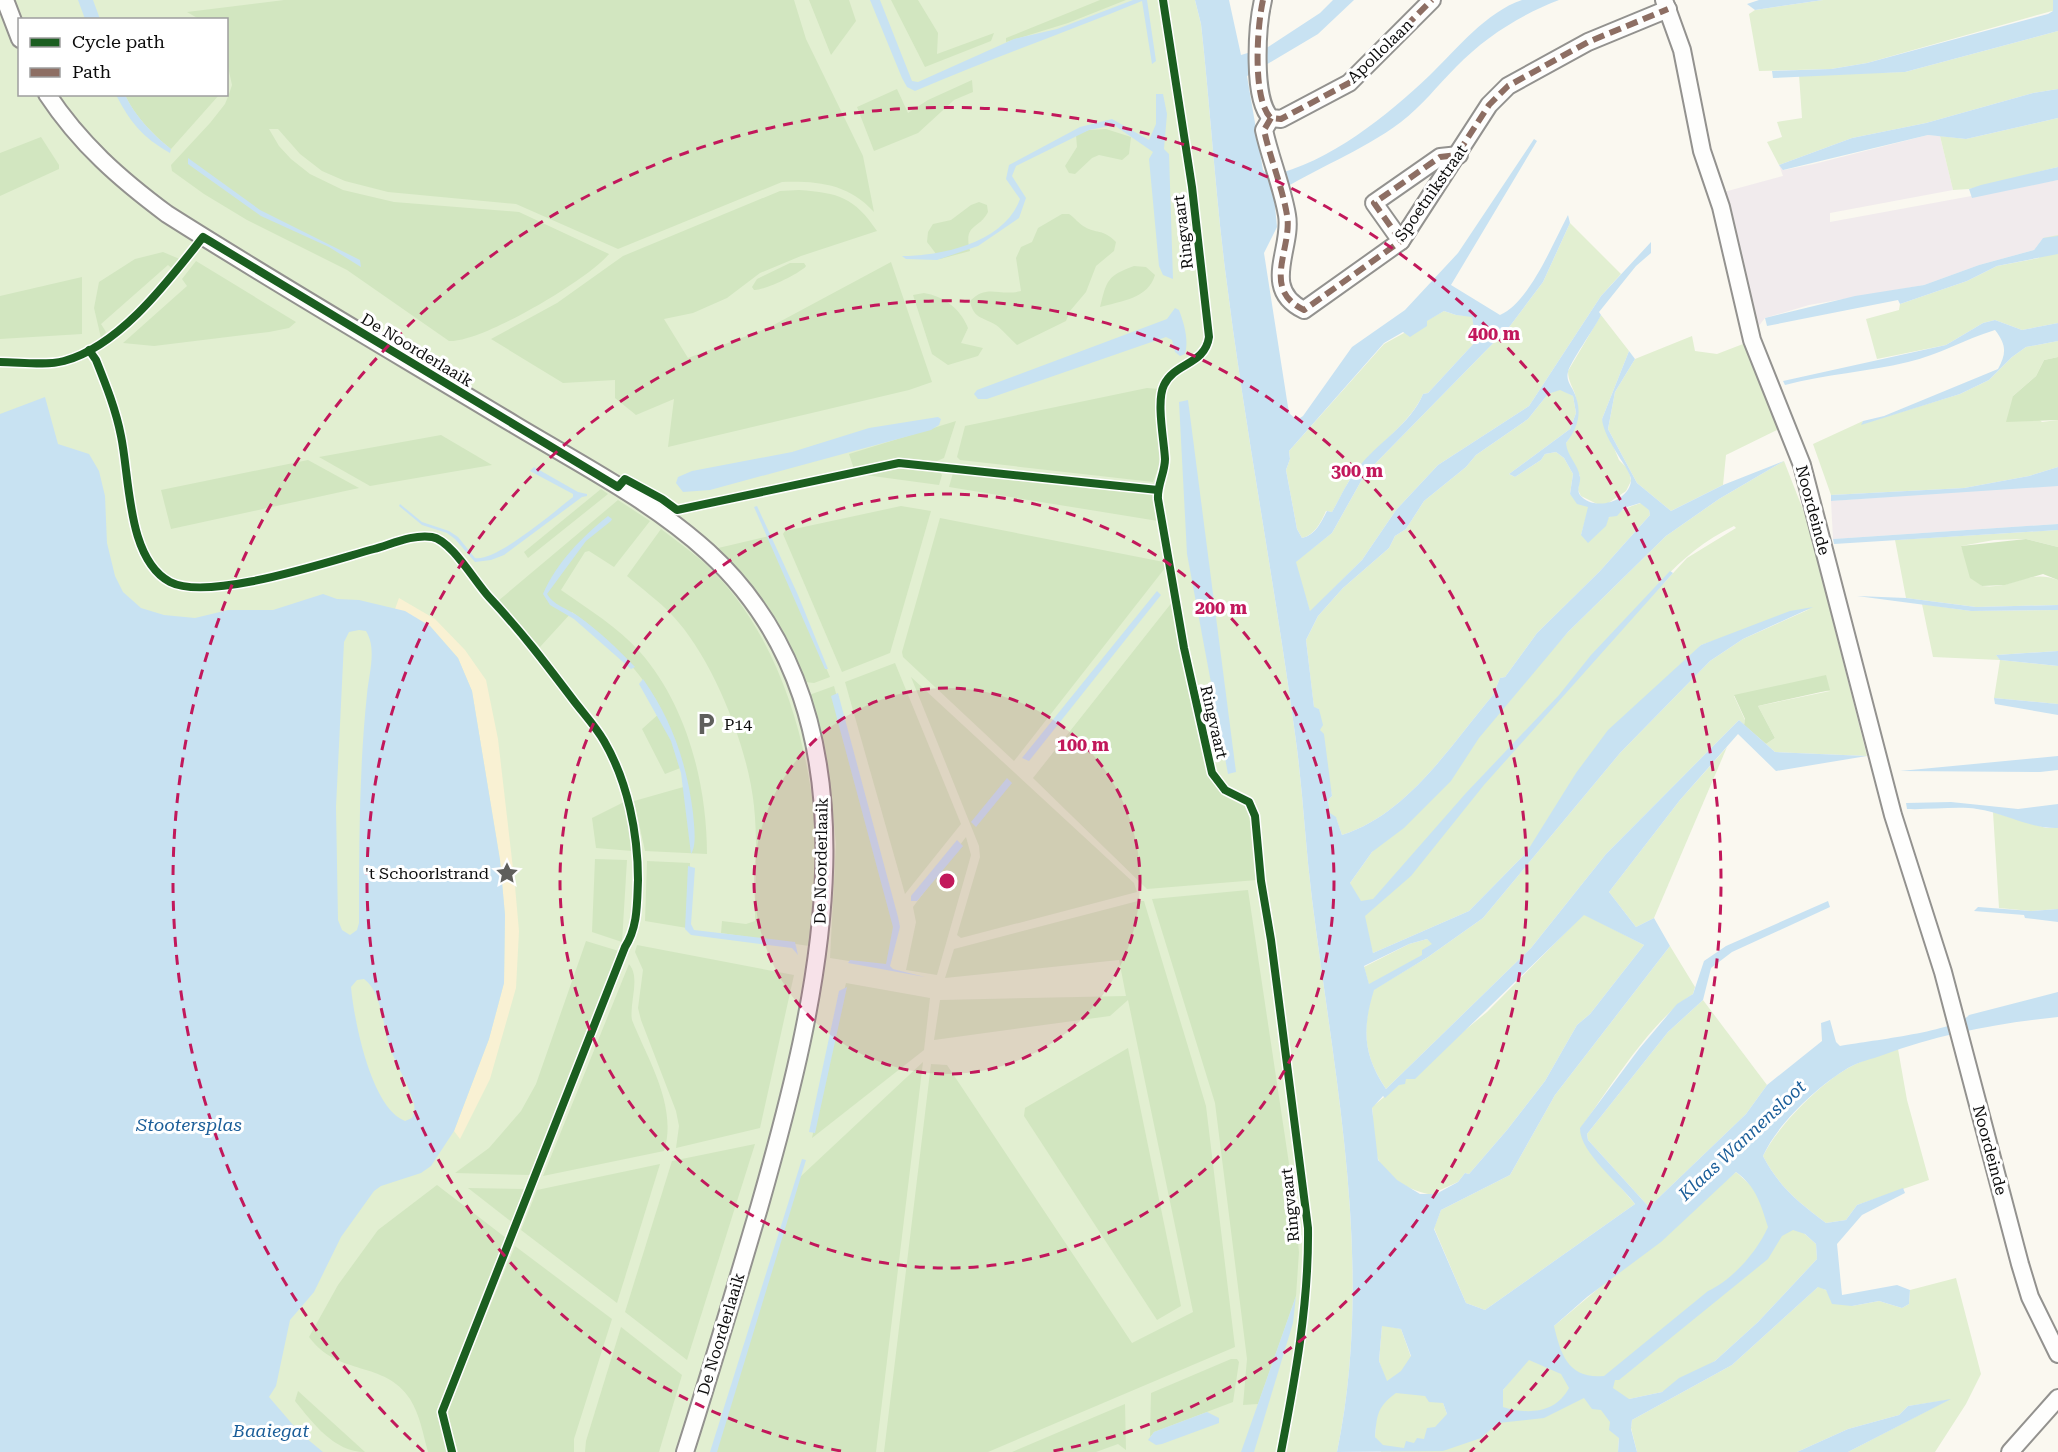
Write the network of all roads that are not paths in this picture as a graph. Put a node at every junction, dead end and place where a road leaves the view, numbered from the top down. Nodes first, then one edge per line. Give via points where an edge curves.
1 (5, 0) edge
2 (1263, 0) edge
3 (1432, 0) edge
4 (1666, 4) edge
5 (18, 34) edge
6 (49, 96) edge
7 (1271, 118) junction
8 (1459, 155) junction
9 (1401, 240) junction
10 (2058, 1354) edge
11 (2058, 1398) edge
12 (685, 1452) edge
13 (2010, 1452) edge

1 - 5 street
2 - 7 street via 1259,72 1264,112
3 - 7 street, Apollolaan via 1349,83 1281,118
4 - 8 street, Spoetnikstraat via 1508,86 1489,105
4 - 10 street, Noordeinde via 1682,50 1702,151 1721,207 1752,340 1802,465 1893,815 1959,1029 2020,1264
6 - 12 street, De Noorderlaaik via 104,165 167,214 604,479 692,538 728,573 761,616 792,672 822,786 824,861 817,968 793,1089
7 - 9 street, Spoetnikstraat via 1264,130 1288,230 1279,273 1296,306 1305,310
8 - 9 street, Spoetnikstraat
8 - 9 street via 1440,158 1374,203
11 - 13 street

